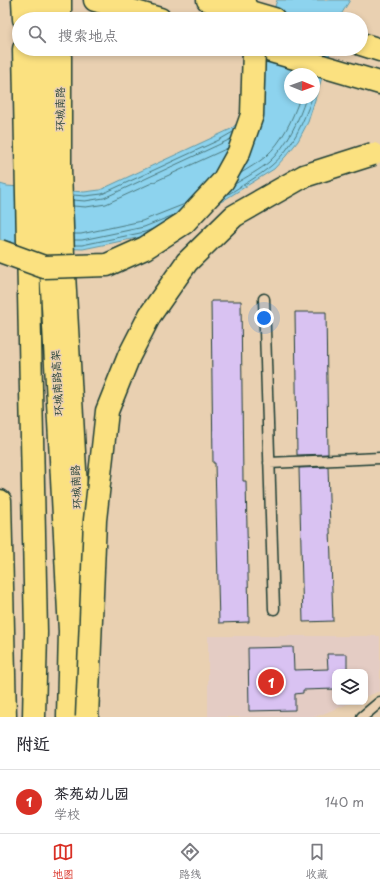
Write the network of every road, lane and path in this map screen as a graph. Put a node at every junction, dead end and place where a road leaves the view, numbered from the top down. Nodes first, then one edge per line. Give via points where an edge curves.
1 (23, 0) edge
2 (44, 0) edge
3 (60, 0) edge
4 (95, 0) edge
5 (208, 0) edge
6 (242, 0) edge
7 (24, 12) edge
8 (44, 12) edge
9 (60, 12) edge
10 (136, 12) edge
11 (247, 12) edge
12 (250, 12) edge
13 (368, 46) edge
14 (380, 50) edge
15 (24, 56) edge
16 (45, 56) edge
17 (60, 56) edge
18 (254, 56) edge
19 (288, 56) edge
20 (380, 83) edge
21 (380, 153) edge
22 (0, 251) edge
23 (264, 299) dead end
24 (380, 458) edge
25 (269, 463) junction
26 (0, 501) edge
27 (274, 609) dead end
28 (380, 702) edge
29 (5, 717) edge
30 (34, 717) edge
31 (68, 717) edge
32 (88, 717) edge
33 (362, 717) edge

1 - 7 main road
2 - 8 main road
3 - 9 main road
4 - 10 main road
5 - 12 main road
6 - 11 main road
13 - 14 main road
15 - 30 main road via 36,632
16 - 31 main road, 环城南路高架 via 46,173 70,631
17 - 32 main road, 环城南路 via 63,256
18 - 22 main road, bridge via 252,115 239,152 223,181 184,223 145,248 107,265 44,267
19 - 20 main road
21 - 32 main road, bridge via 304,176 234,216 187,262 150,315 129,356 107,411 95,520
23 - 25 lane
24 - 25 lane
25 - 27 lane
26 - 29 main road
28 - 33 lane

